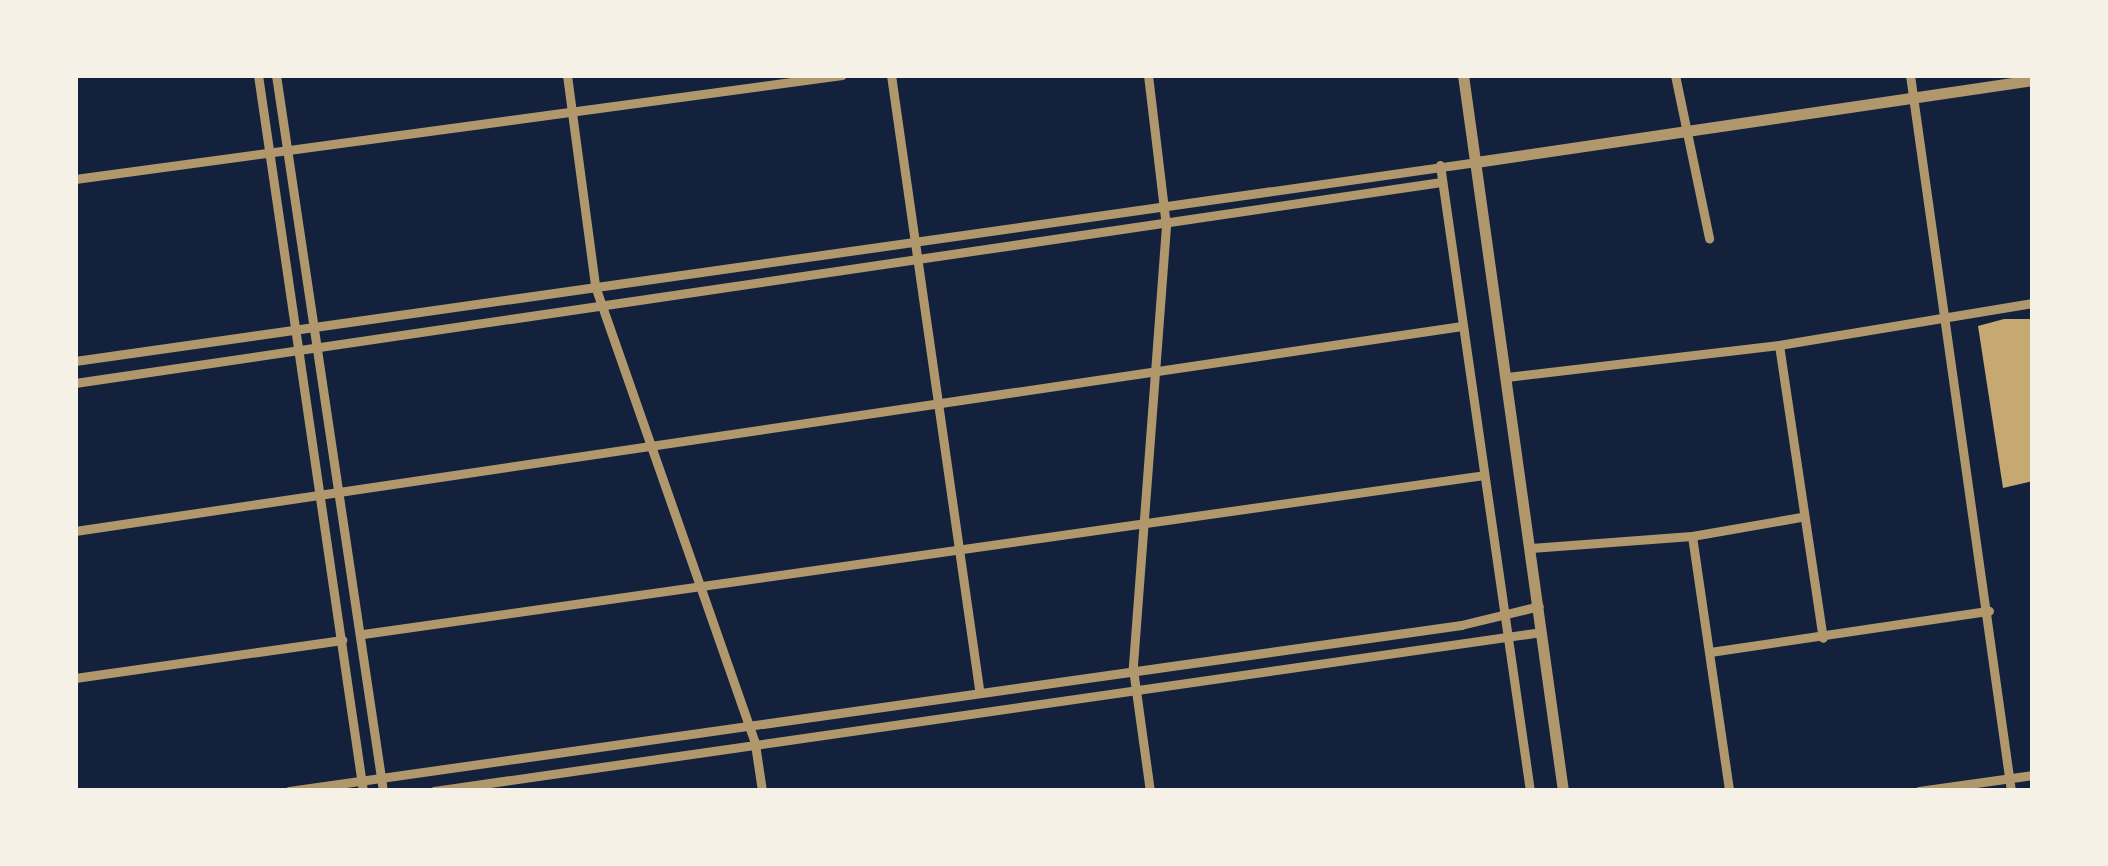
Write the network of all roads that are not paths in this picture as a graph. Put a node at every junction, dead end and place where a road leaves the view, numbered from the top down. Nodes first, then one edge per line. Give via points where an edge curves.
1 (258, 75) edge
2 (276, 75) edge
3 (567, 75) edge
4 (842, 75) edge
5 (891, 75) edge
6 (1148, 75) edge
7 (1463, 75) edge
8 (1675, 75) edge
9 (1910, 75) edge
10 (2033, 80) edge
11 (1913, 99) junction
12 (572, 110) junction
13 (1683, 130) junction
14 (286, 150) junction
15 (269, 152) junction
16 (1476, 162) junction
17 (1440, 164) junction
18 (75, 179) edge
19 (1441, 182) junction
20 (1166, 205) junction
21 (1166, 226) junction
22 (1709, 238) dead end
23 (914, 239) junction
24 (918, 263) junction
25 (594, 286) junction
26 (2033, 303) edge
27 (602, 309) junction
28 (1947, 314) junction
29 (312, 326) junction
30 (1462, 326) junction
31 (296, 328) junction
32 (1779, 344) junction
33 (318, 348) junction
34 (301, 351) junction
35 (75, 361) edge
36 (1154, 373) junction
37 (1507, 377) junction
38 (75, 383) edge
39 (938, 404) junction
40 (649, 446) junction
41 (1484, 474) junction
42 (340, 490) junction
43 (320, 492) junction
44 (1800, 517) junction
45 (1142, 525) junction
46 (75, 532) edge
47 (1692, 536) junction
48 (958, 548) junction
49 (1531, 548) junction
50 (700, 587) junction
51 (1539, 606) junction
52 (1990, 610) junction
53 (1502, 613) junction
54 (1541, 632) junction
55 (363, 634) junction
56 (1504, 638) junction
57 (1822, 638) junction
58 (342, 640) junction
59 (1710, 652) junction
60 (1133, 668) junction
61 (75, 678) edge
62 (1134, 688) junction
63 (979, 690) junction
64 (748, 724) junction
65 (755, 744) junction
66 (2033, 775) edge
67 (2009, 778) junction
68 (380, 780) junction
69 (362, 786) edge
70 (289, 791) edge
71 (382, 791) edge
72 (434, 791) edge
73 (762, 791) edge
74 (1150, 791) edge
75 (1530, 791) edge
76 (1562, 791) edge
77 (1729, 791) edge
78 (1919, 791) edge
79 (2011, 791) edge

1 - 15 street
2 - 14 street
3 - 12 street
4 - 12 street
5 - 23 street
6 - 20 street
7 - 16 street
8 - 13 street
9 - 11 street
10 - 11 street
11 - 13 street
11 - 28 street
12 - 14 street
12 - 25 street
13 - 16 street
13 - 22 street
14 - 15 street
14 - 29 street
15 - 18 street
15 - 31 street
16 - 17 street
16 - 37 street
17 - 19 street
17 - 20 street
19 - 21 street
19 - 30 street
20 - 21 street
20 - 23 street
21 - 24 street
21 - 36 street
23 - 24 street
23 - 25 street
24 - 27 street
24 - 39 street
25 - 27 street
25 - 29 street
26 - 28 street
27 - 33 street
27 - 40 street
28 - 32 street
28 - 52 street
29 - 31 street
29 - 33 street
30 - 36 street
30 - 41 street
31 - 34 street
31 - 35 street
32 - 37 street
32 - 44 street
33 - 34 street
33 - 42 street
34 - 38 street
34 - 43 street
36 - 39 street
36 - 45 street
37 - 49 street
39 - 40 street
39 - 48 street
40 - 42 street
40 - 50 street
41 - 45 street
41 - 53 street
42 - 43 street
42 - 55 street
43 - 46 street
43 - 58 street
44 - 47 street
44 - 57 street
45 - 48 street
45 - 60 street
47 - 49 street
47 - 59 street
48 - 50 street
48 - 63 street
49 - 51 street
50 - 55 street
50 - 64 street
51 - 53 street
51 - 54 street
52 - 57 street
52 - 67 street
53 - 56 street
53 - 60 street via 1462,625
54 - 56 street
54 - 76 street
55 - 68 street
56 - 62 street
56 - 75 street
57 - 59 street
58 - 61 street
58 - 69 street
59 - 77 street
60 - 62 street
60 - 63 street
62 - 65 street
62 - 74 street
63 - 64 street
64 - 65 street
64 - 68 street
65 - 72 street
65 - 73 street
66 - 67 street
67 - 78 street
67 - 79 street
68 - 69 street
68 - 71 street
69 - 70 street

